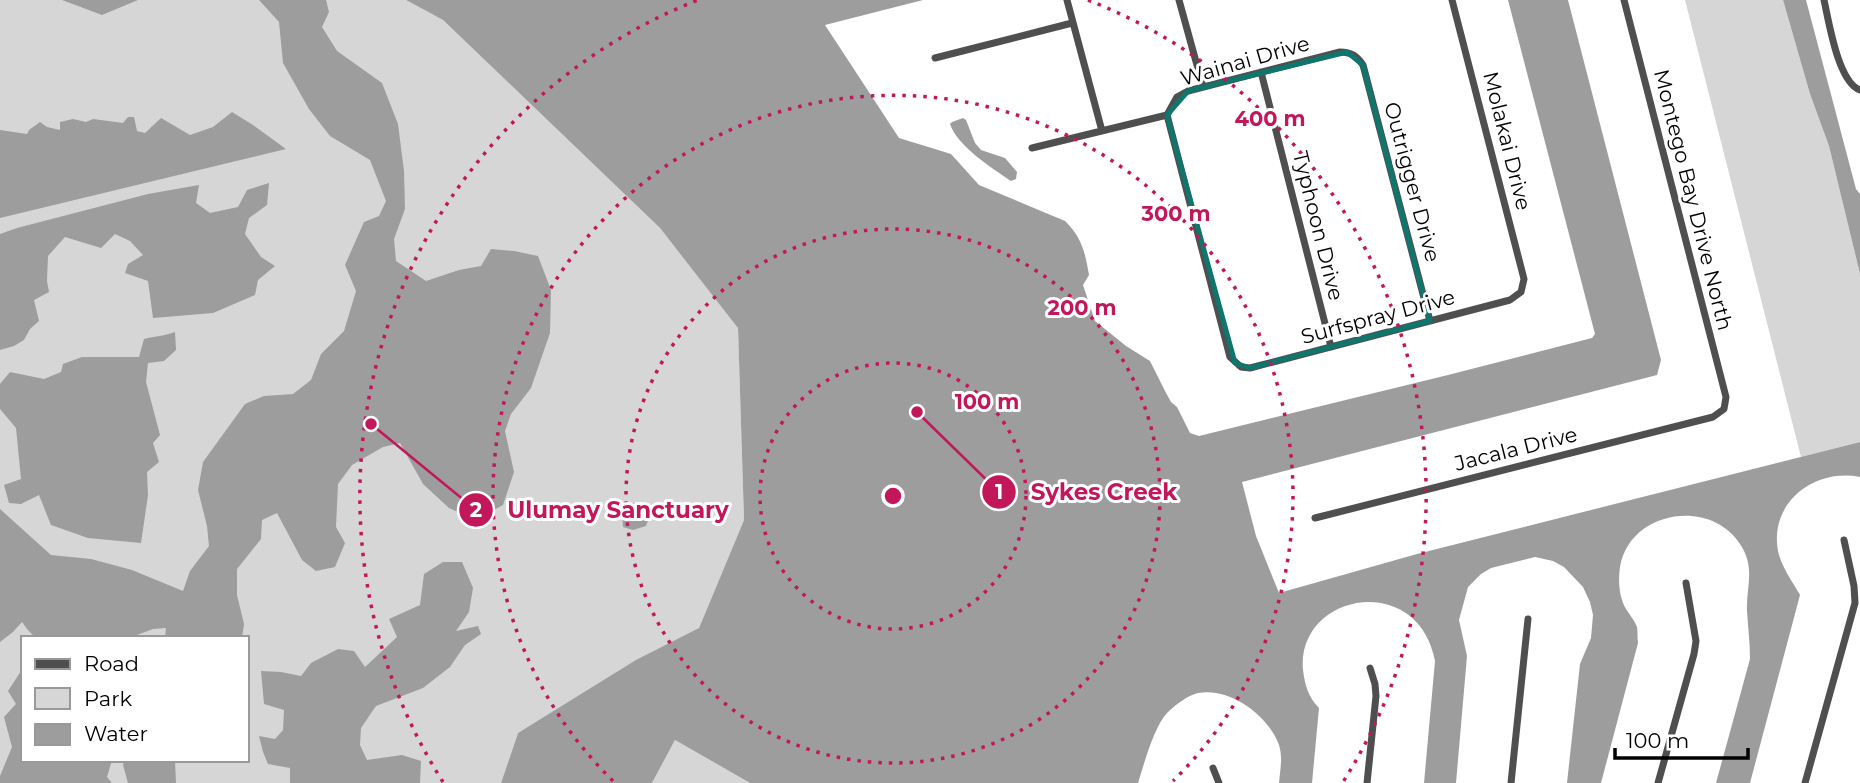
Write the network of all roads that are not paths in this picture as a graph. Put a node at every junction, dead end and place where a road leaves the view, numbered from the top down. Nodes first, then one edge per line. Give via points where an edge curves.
1 (1067, 0) edge
2 (1179, 0) edge
3 (1452, 0) edge
4 (1624, 0) edge
5 (1824, 0) edge
6 (1072, 23) junction
7 (1354, 55) joint
8 (934, 58) dead end
9 (1261, 72) junction
10 (1203, 87) junction
11 (1860, 90) edge
12 (1167, 115) junction
13 (1102, 131) junction
14 (1031, 148) dead end
15 (1521, 292) joint
16 (1430, 321) junction
17 (1331, 347) junction
18 (1724, 409) joint
19 (1315, 518) dead end
20 (1844, 540) dead end
21 (1686, 583) dead end
22 (1528, 619) dead end
23 (1370, 668) dead end
24 (1213, 768) dead end
25 (1219, 783) edge
26 (1367, 783) edge
27 (1511, 783) edge
28 (1658, 783) edge
29 (1805, 783) edge

1 - 6 street
2 - 10 street
3 - 15 street, Molakai Drive via 1524,279
4 - 18 street, Montego Bay Drive North via 1726,397
5 - 11 street via 1844,73 1848,83
6 - 8 street
6 - 13 street
7 - 9 street, Wainai Drive via 1340,52
7 - 16 street, Outrigger Drive via 1363,65
9 - 10 street, Wainai Drive
9 - 17 street, Typhoon Drive
10 - 12 street, Wainai Drive via 1177,97
12 - 13 street, Wainai Drive
12 - 17 street, Surfspray Drive via 1230,357 1250,368
13 - 14 street, Wainai Drive
15 - 16 street, Surfspray Drive via 1510,300
16 - 17 street, Surfspray Drive
18 - 19 street, Jacala Drive via 1713,417
20 - 29 street via 1855,603
21 - 28 street via 1696,641
22 - 27 street
23 - 26 street via 1376,696
24 - 25 street

